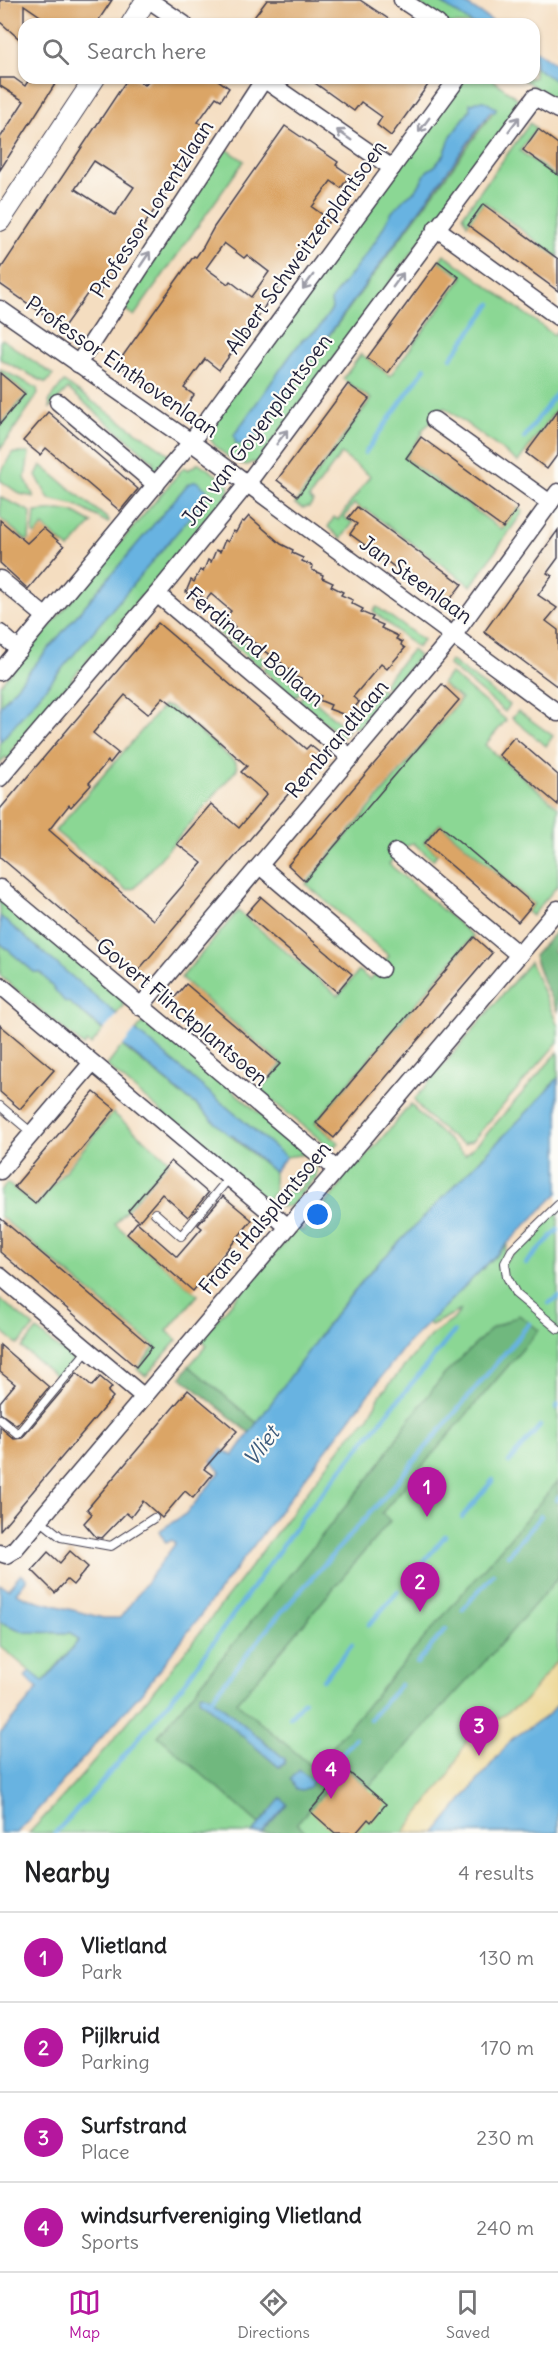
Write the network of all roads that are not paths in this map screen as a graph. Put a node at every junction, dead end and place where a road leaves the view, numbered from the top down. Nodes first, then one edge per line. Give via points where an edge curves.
1 (148, 0) edge
2 (402, 0) edge
3 (134, 18) edge
4 (175, 18) edge
5 (429, 18) edge
6 (91, 84) edge
7 (260, 84) edge
8 (270, 84) edge
9 (454, 84) edge
10 (558, 110) edge
11 (392, 168) junction
12 (0, 221) edge
13 (436, 228) junction
14 (0, 309) edge
15 (558, 317) edge
16 (78, 364) junction
17 (58, 402) dead end
18 (434, 420) dead end
19 (191, 442) junction
20 (247, 484) junction
21 (156, 485) junction
22 (554, 498) edge
23 (0, 579) edge
24 (157, 594) junction
25 (46, 617) junction
26 (0, 633) edge
27 (453, 636) junction
28 (20, 650) junction
29 (0, 672) edge
30 (558, 713) edge
31 (351, 758) junction
32 (0, 778) edge
33 (396, 852) dead end
34 (260, 866) junction
35 (0, 888) edge
36 (558, 909) edge
37 (519, 955) junction
38 (381, 969) dead end
39 (0, 985) edge
40 (140, 1007) junction
41 (92, 1064) junction
42 (0, 1106) edge
43 (32, 1133) junction
44 (336, 1169) junction
45 (0, 1171) edge
46 (228, 1178) junction
47 (558, 1205) edge
48 (155, 1213) dead end
49 (288, 1227) junction
50 (0, 1276) edge
51 (558, 1329) edge
52 (88, 1350) junction
53 (144, 1397) junction
54 (0, 1419) edge
55 (154, 1518) dead end
56 (40, 1520) junction
57 (3, 1554) edge

1 - 3 street
1 - 4 street
2 - 5 street
6 - 12 street
16 -> 7 street, Professor Lorentzlaan
11 -> 8 street
9 -> 11 street, Albert Schweitzerplantsoen
13 -> 10 street, Jan van Goyenplantsoen via 535,97
11 -> 19 street, Albert Schweitzerplantsoen
13 - 15 street
20 -> 13 street, Jan van Goyenplantsoen
14 - 16 street, Professor Einthovenlaan
16 - 19 street, Professor Einthovenlaan
17 - 21 street
18 - 22 street
19 - 20 street, Professor Einthovenlaan
19 - 21 street, Albert Schweitzerplantsoen
20 - 24 street, Jan van Goyenplantsoen
20 - 27 street, Jan Steenlaan
21 - 25 street, Albert Schweitzerplantsoen
22 - 27 street, Rembrandtlaan
23 - 25 street
24 - 31 street, Ferdinand Bollaan
24 - 32 street, Jan van Goyenplantsoen
25 - 28 street, Albert Schweitzerplantsoen
26 - 28 street
27 - 30 street, Jan Steenlaan
27 - 31 street, Rembrandtlaan
28 - 29 street, Albert Schweitzerplantsoen
31 - 34 street, Rembrandtlaan
33 - 37 street
34 - 38 street
34 - 40 street, Rembrandtlaan
35 - 40 street, Govert Flinckplantsoen
36 - 37 street, Frans Halsplantsoen
37 - 44 street, Frans Halsplantsoen
39 - 41 street
40 - 44 street, Govert Flinckplantsoen
41 - 43 street
41 - 46 street
42 - 43 lane
43 - 45 street
44 - 49 street, Frans Halsplantsoen
46 - 48 lane via 181,1236
46 - 49 street
47 - 51 lane via 512,1250 505,1263 516,1294
49 - 53 street, Frans Halsplantsoen
50 - 52 street
52 - 53 street
52 - 54 lane via 18,1434
53 - 56 street, Frans Halsplantsoen
55 - 56 lane via 111,1546 61,1537
56 - 57 street, Frans Halsplantsoen via 15,1550

